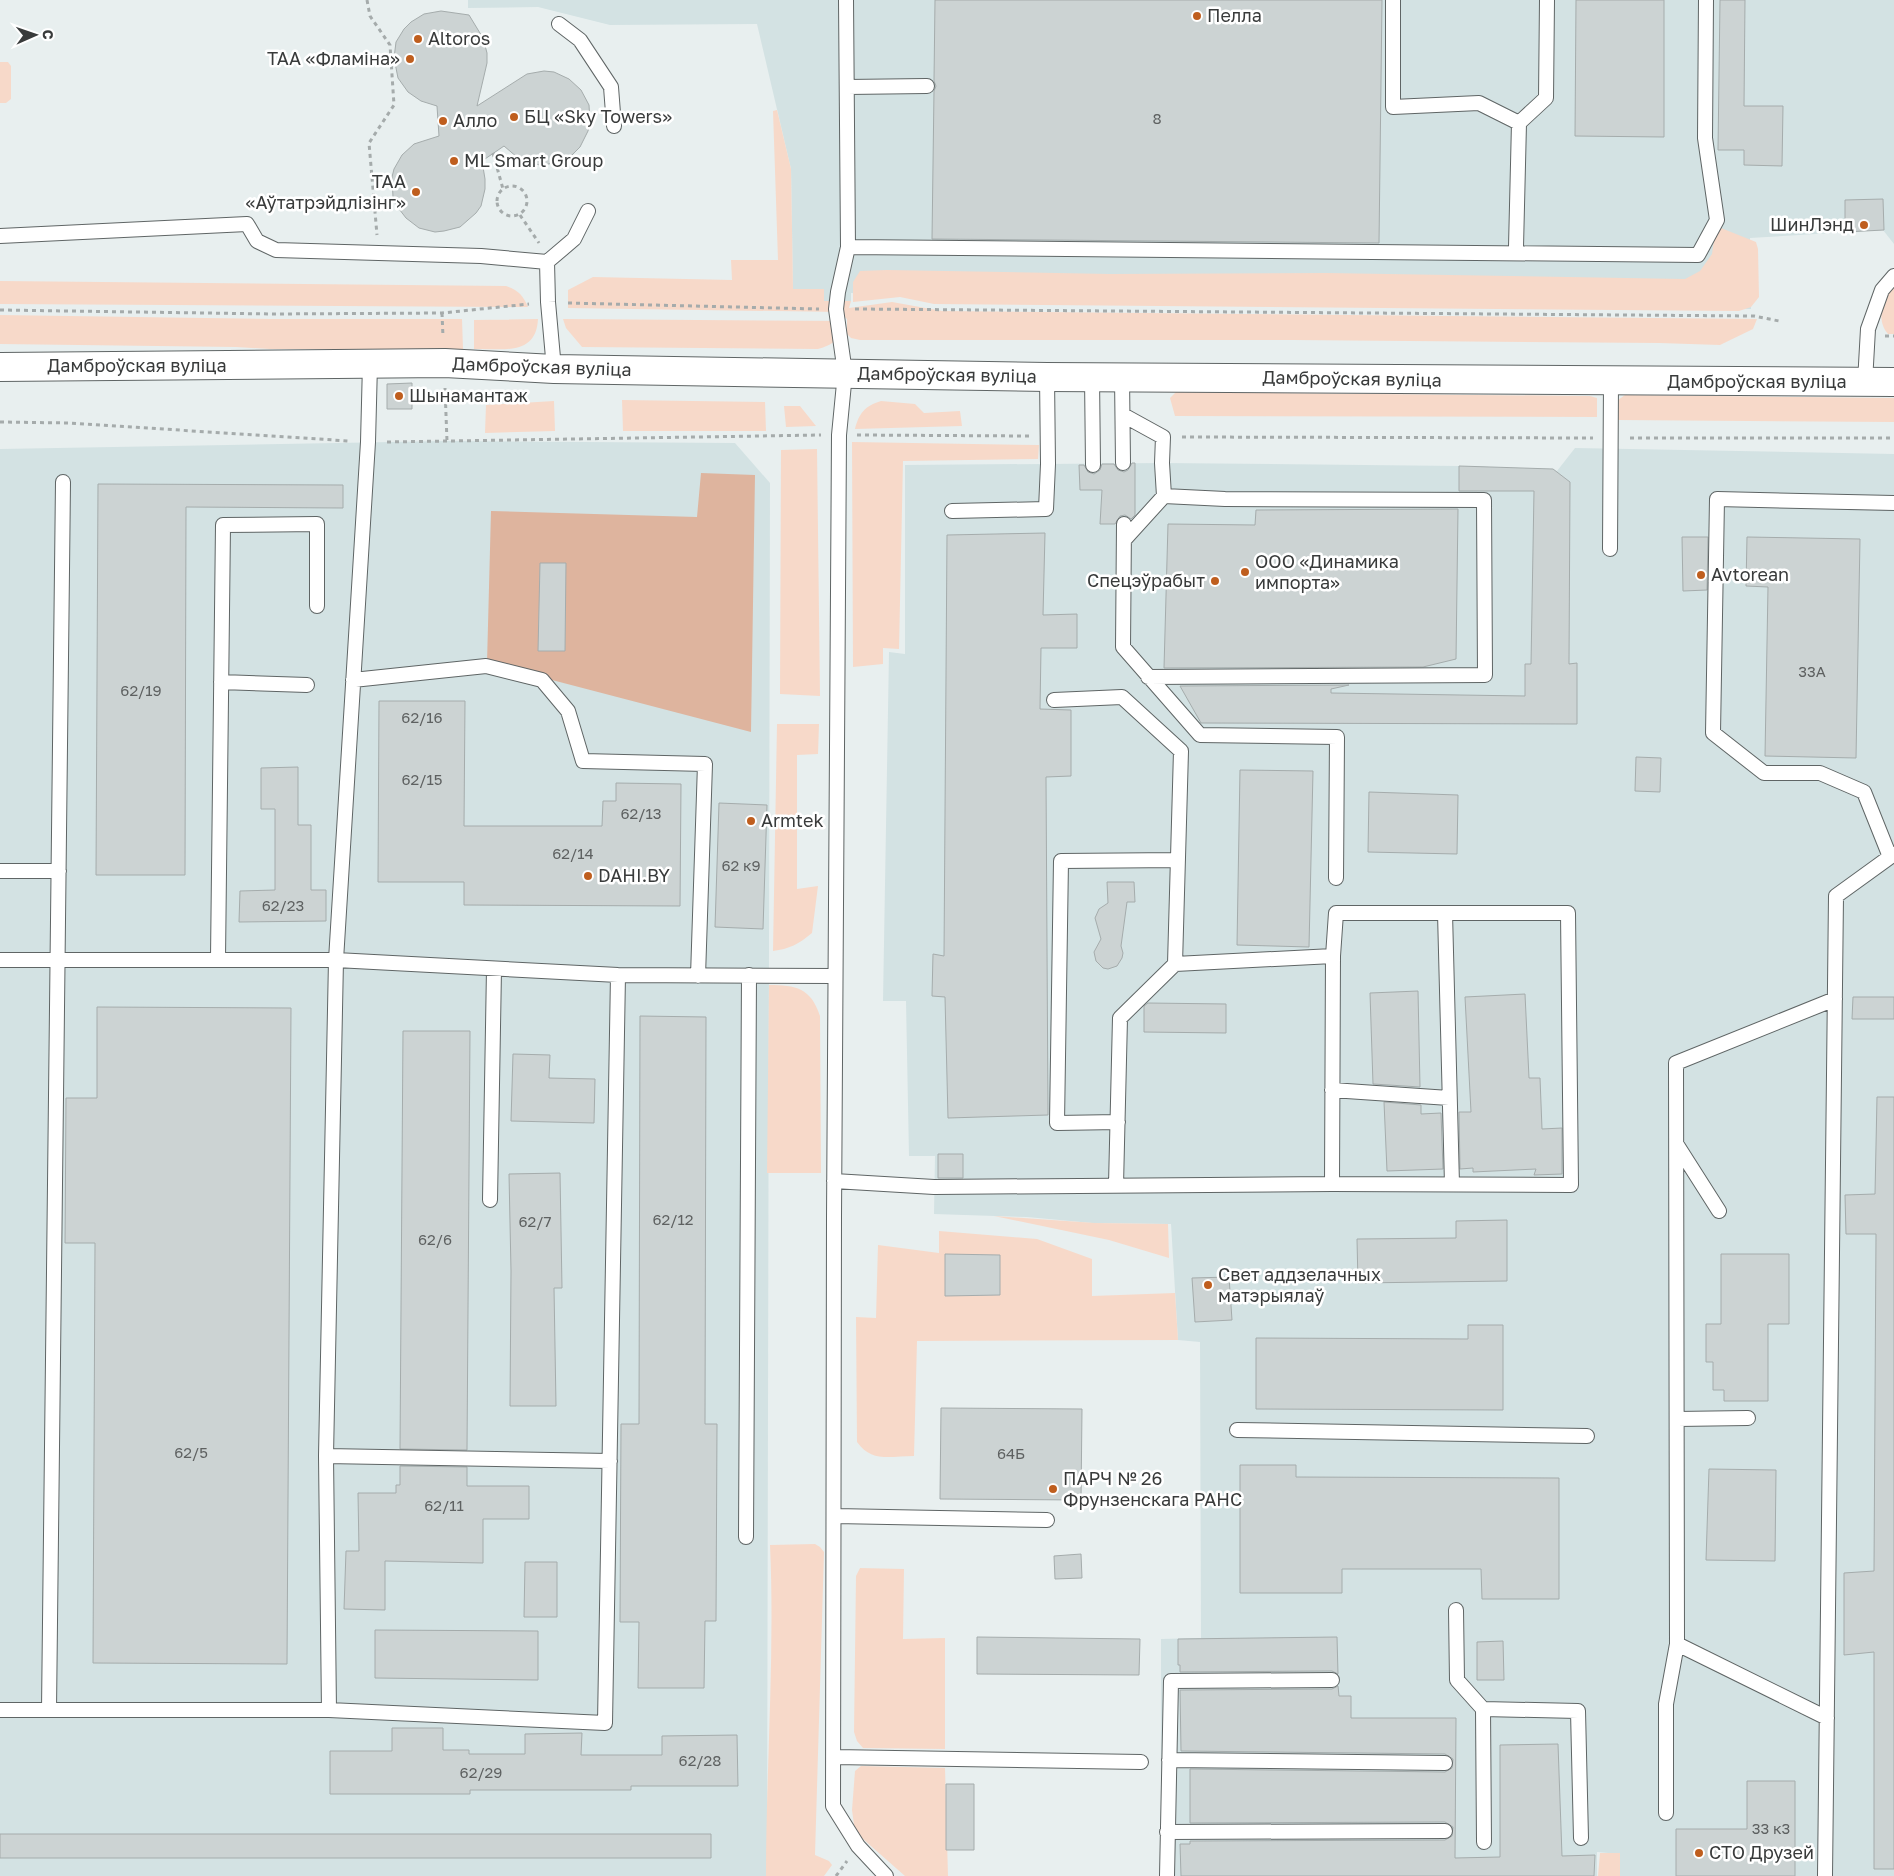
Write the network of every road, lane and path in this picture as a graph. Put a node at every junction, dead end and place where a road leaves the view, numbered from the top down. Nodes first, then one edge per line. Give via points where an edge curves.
1 (367, 0) edge
2 (846, 0) edge
3 (1393, 0) edge
4 (1547, 0) edge
5 (1706, 0) edge
6 (559, 24) dead end
7 (927, 86) dead end
8 (847, 87) junction
9 (1519, 123) junction
10 (614, 126) dead end
11 (493, 153) dead end
12 (503, 188) junction
13 (588, 211) dead end
14 (0, 236) edge
15 (848, 247) junction
16 (1516, 247) dead end
17 (379, 253) junction
18 (547, 262) junction
19 (1894, 276) edge
20 (548, 302) junction
21 (836, 309) junction
22 (0, 310) edge
23 (1779, 321) dead end
24 (370, 364) junction
25 (0, 367) edge
26 (554, 369) junction
27 (845, 373) junction
28 (1092, 376) junction
29 (1046, 377) junction
30 (1122, 377) junction
31 (1611, 382) junction
32 (1865, 382) junction
33 (1894, 382) edge
34 (1123, 415) junction
35 (0, 422) edge
36 (839, 435) junction
37 (1046, 436) junction
38 (1163, 437) junction
39 (1611, 438) junction
40 (1894, 438) edge
41 (368, 442) junction
42 (1123, 463) dead end
43 (1094, 465) dead end
44 (63, 482) dead end
45 (1164, 496) junction
46 (1894, 503) edge
47 (952, 510) dead end
48 (1124, 524) dead end
49 (1124, 540) junction
50 (1610, 549) dead end
51 (317, 606) dead end
52 (1148, 677) junction
53 (353, 680) junction
54 (221, 682) junction
55 (307, 684) dead end
56 (1054, 700) dead end
57 (1892, 856) edge
58 (1178, 860) junction
59 (0, 871) edge
60 (59, 871) junction
61 (1336, 878) dead end
62 (1445, 913) junction
63 (1333, 956) junction
64 (218, 958) junction
65 (0, 960) edge
66 (336, 960) junction
67 (58, 961) junction
68 (1174, 964) junction
69 (494, 969) junction
70 (749, 975) junction
71 (618, 976) junction
72 (698, 976) junction
73 (836, 976) junction
74 (1835, 999) junction
75 (1332, 1090) junction
76 (1449, 1098) junction
77 (1118, 1122) junction
78 (1676, 1144) junction
79 (834, 1180) junction
80 (1332, 1184) junction
81 (1452, 1184) junction
82 (1116, 1185) junction
83 (490, 1200) dead end
84 (1719, 1211) dead end
85 (1748, 1418) dead end
86 (1677, 1419) junction
87 (1237, 1430) dead end
88 (1587, 1436) dead end
89 (326, 1456) junction
90 (610, 1461) junction
91 (834, 1516) junction
92 (1047, 1520) dead end
93 (746, 1537) dead end
94 (1456, 1610) dead end
95 (1677, 1644) junction
96 (1332, 1680) dead end
97 (1482, 1709) junction
98 (0, 1710) edge
99 (49, 1710) junction
100 (328, 1710) junction
101 (1827, 1718) junction
102 (834, 1757) junction
103 (1169, 1760) junction
104 (1141, 1762) dead end
105 (1445, 1763) dead end
106 (1666, 1813) dead end
107 (1167, 1832) junction
108 (1444, 1832) dead end
109 (1581, 1838) dead end
110 (1484, 1842) dead end
111 (886, 1876) edge
112 (1167, 1876) edge
113 (1825, 1876) edge

1 - 17 path via 370,16 390,45 394,105 369,143
2 - 8 lane
3 - 9 lane via 1393,107 1479,103
4 - 9 lane via 1546,98
5 - 15 lane via 1705,138 1716,220 1698,256
6 - 10 lane via 580,40 611,86
7 - 8 lane
8 - 15 lane
9 - 16 lane
11 - 12 path
12 - 12 path via 497,197 501,211 510,216 524,212 528,197 522,189 513,186
13 - 18 lane via 574,239
14 - 17 lane via 247,224 257,241 276,250
15 - 21 lane
17 - 18 lane
18 - 20 lane
19 - 32 lane via 1882,290 1868,330
20 - 21 path
20 - 22 path via 442,313
20 - 26 lane
21 - 23 path via 1754,316
21 - 27 lane
24 - 25 street, Дамброўская вуліца
24 - 26 street, Дамброўская вуліца
24 - 41 lane
26 - 27 street, Дамброўская вуліца
27 - 29 street, Дамброўская вуліца
27 - 36 lane
28 - 29 street, Дамброўская вуліца
28 - 30 street, Дамброўская вуліца
28 - 43 lane
29 - 37 lane
30 - 31 street, Дамброўская вуліца
30 - 34 lane
31 - 32 street, Дамброўская вуліца
31 - 39 lane
32 - 33 street, Дамброўская вуліца
34 - 38 lane
34 - 42 lane
35 - 41 path via 68,423
36 - 37 path
36 - 41 path
36 - 73 lane
37 - 47 lane via 1046,509
38 - 39 path
38 - 45 lane
39 - 40 path
39 - 50 lane
41 - 53 lane
44 - 60 lane
45 - 49 lane
45 - 52 lane via 1484,500 1485,675
46 - 57 lane via 1717,499 1713,733 1764,774 1820,773 1864,792
48 - 49 lane
49 - 52 lane via 1123,647
51 - 54 lane via 316,524 223,524
52 - 61 lane via 1200,735 1337,738
53 - 66 lane
53 - 72 lane via 486,666 542,680 568,711 583,761 705,764
54 - 55 lane
54 - 64 lane
56 - 58 lane via 1122,697 1181,751
57 - 74 lane via 1836,896
58 - 68 lane
58 - 77 lane via 1061,861 1057,1124
59 - 60 lane
60 - 67 lane
62 - 63 lane via 1336,913
62 - 76 lane
62 - 81 lane via 1568,913 1571,1185
63 - 68 lane
63 - 75 lane
64 - 66 lane
64 - 67 lane
65 - 67 lane
66 - 69 lane
66 - 89 lane
67 - 99 lane
68 - 77 lane via 1120,1018
69 - 71 lane
69 - 83 lane
70 - 72 lane
70 - 73 lane
70 - 93 lane
71 - 72 lane
71 - 90 lane
73 - 79 lane
74 - 78 lane via 1676,1063
74 - 101 lane
75 - 76 lane
75 - 80 lane
76 - 81 lane
77 - 82 lane
78 - 84 lane
78 - 86 lane
79 - 82 lane via 920,1187
79 - 91 lane
80 - 81 lane
80 - 82 lane
85 - 86 lane
86 - 95 lane
87 - 88 lane
89 - 90 lane
89 - 100 lane
90 - 100 lane via 604,1723
91 - 92 lane
91 - 102 lane
94 - 97 lane via 1456,1680
95 - 101 lane
95 - 106 lane via 1666,1704
96 - 103 lane via 1171,1681
97 - 109 lane via 1578,1712
97 - 110 lane
98 - 99 lane
99 - 100 lane
101 - 113 lane
102 - 104 lane
102 - 111 lane via 833,1806 858,1846
103 - 105 lane
103 - 107 lane
107 - 108 lane
107 - 112 lane

